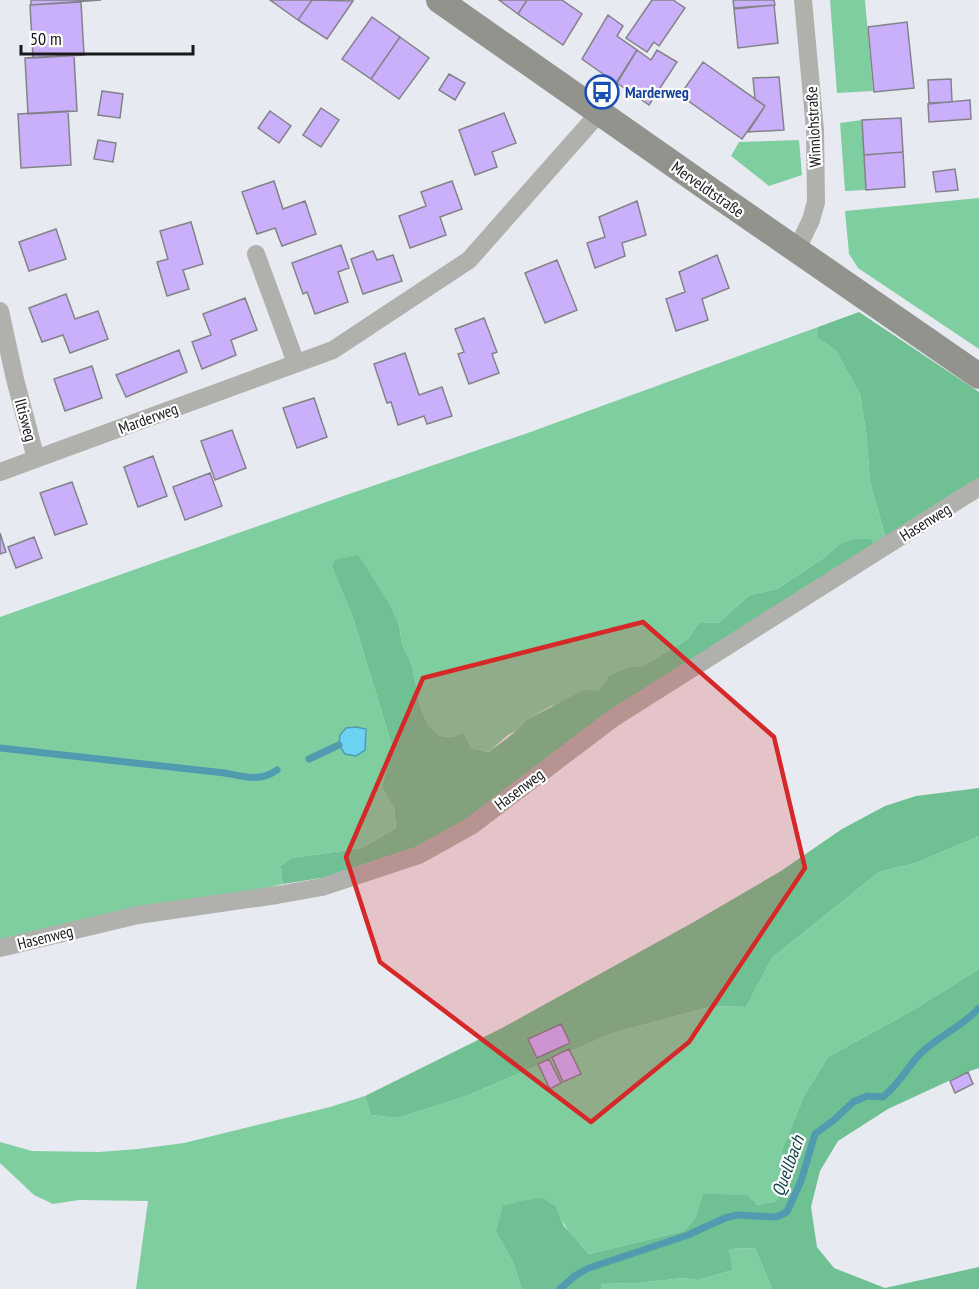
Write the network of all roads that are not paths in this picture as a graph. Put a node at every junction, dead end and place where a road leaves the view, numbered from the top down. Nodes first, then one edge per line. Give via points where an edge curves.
1 (803, 0) edge
2 (443, 1) edge
3 (600, 112) junction
4 (796, 250) junction
5 (256, 254) dead end
6 (0, 311) edge
7 (296, 363) junction
8 (979, 376) edge
9 (36, 459) junction
10 (0, 472) edge
11 (979, 487) edge
12 (0, 948) edge

1 - 4 street, Winnlohstraße via 816,130 816,202
2 - 3 main road, Merveldtstraße
3 - 4 main road, Merveldtstraße
3 - 7 street, Marderweg via 469,260 333,350
4 - 8 main road, Merveldtstraße
5 - 7 street
6 - 9 street, Iltisweg
7 - 9 street, Marderweg
9 - 10 street, Marderweg
11 - 12 street, Hasenweg via 612,719 471,826 419,855 322,887 138,915

